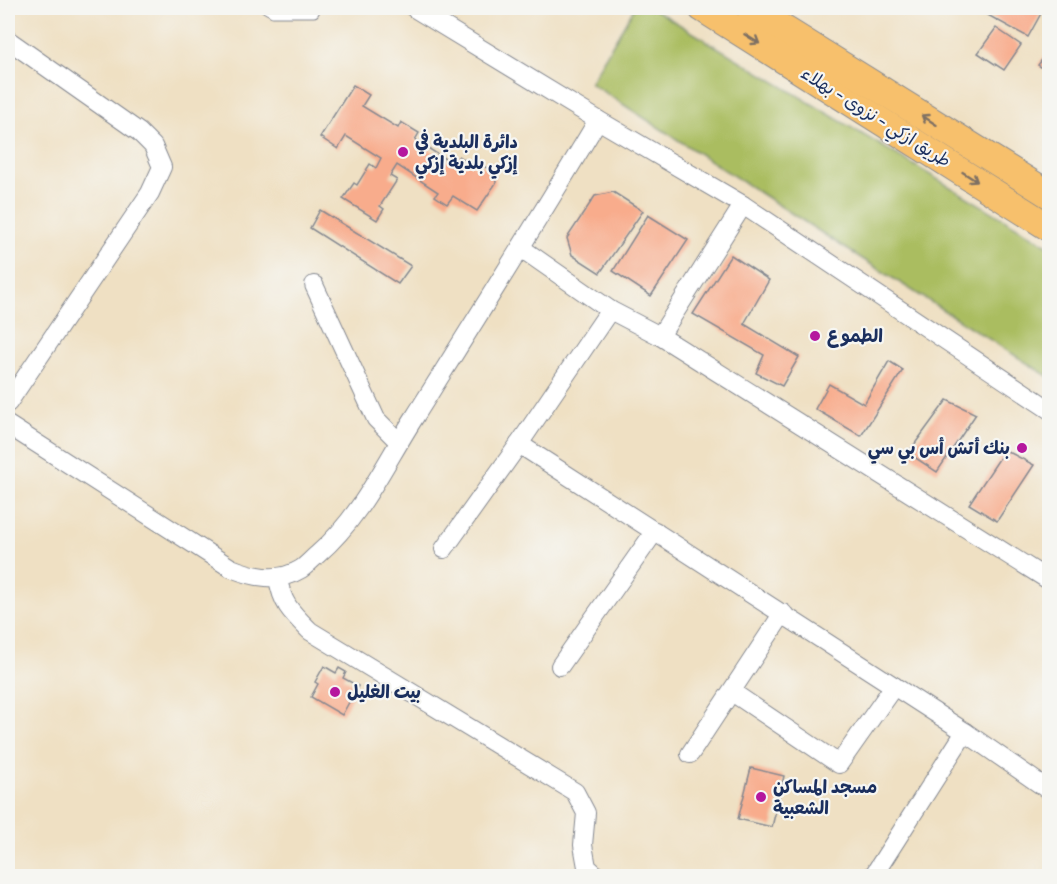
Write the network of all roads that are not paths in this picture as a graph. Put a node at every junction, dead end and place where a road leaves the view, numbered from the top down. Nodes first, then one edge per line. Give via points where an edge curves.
1 (266, 8) edge
2 (316, 8) edge
3 (414, 8) edge
4 (702, 8) edge
5 (750, 8) edge
6 (8, 40) edge
7 (598, 120) junction
8 (1050, 195) edge
9 (742, 205) junction
10 (1050, 228) edge
11 (521, 248) junction
12 (314, 285) dead end
13 (610, 310) junction
14 (660, 336) junction
15 (8, 403) edge
16 (1050, 410) edge
17 (8, 425) edge
18 (399, 442) junction
19 (519, 444) junction
20 (655, 531) junction
21 (444, 549) dead end
22 (278, 578) junction
23 (1050, 581) edge
24 (783, 613) junction
25 (560, 666) dead end
26 (894, 686) junction
27 (732, 692) junction
28 (965, 732) junction
29 (690, 754) dead end
30 (1050, 791) edge
31 (597, 876) edge
32 (873, 876) edge

1 - 2 lane via 273,12 314,12
3 - 7 street
4 -> 10 main road, طريق ازكي - نزوى - بهلاء
8 -> 5 main road, طريق ازكي - نزوى - بهلاء
6 - 15 street via 139,132 153,146 162,167 150,193
7 - 9 street
7 - 11 street
9 - 14 street
9 - 16 street
11 - 13 street
11 - 18 street
12 - 18 street via 376,419
13 - 14 street
13 - 19 street
14 - 23 street
17 - 22 street via 231,568 254,577
18 - 22 street via 369,495 330,543 300,570
19 - 20 street
19 - 21 street
20 - 24 street
20 - 25 street
22 - 31 street via 280,595 289,610 310,630 575,792 586,813 583,844 587,867
24 - 26 street
24 - 27 street
26 - 27 street via 839,764
26 - 28 street
27 - 29 street
28 - 30 street
28 - 32 street

